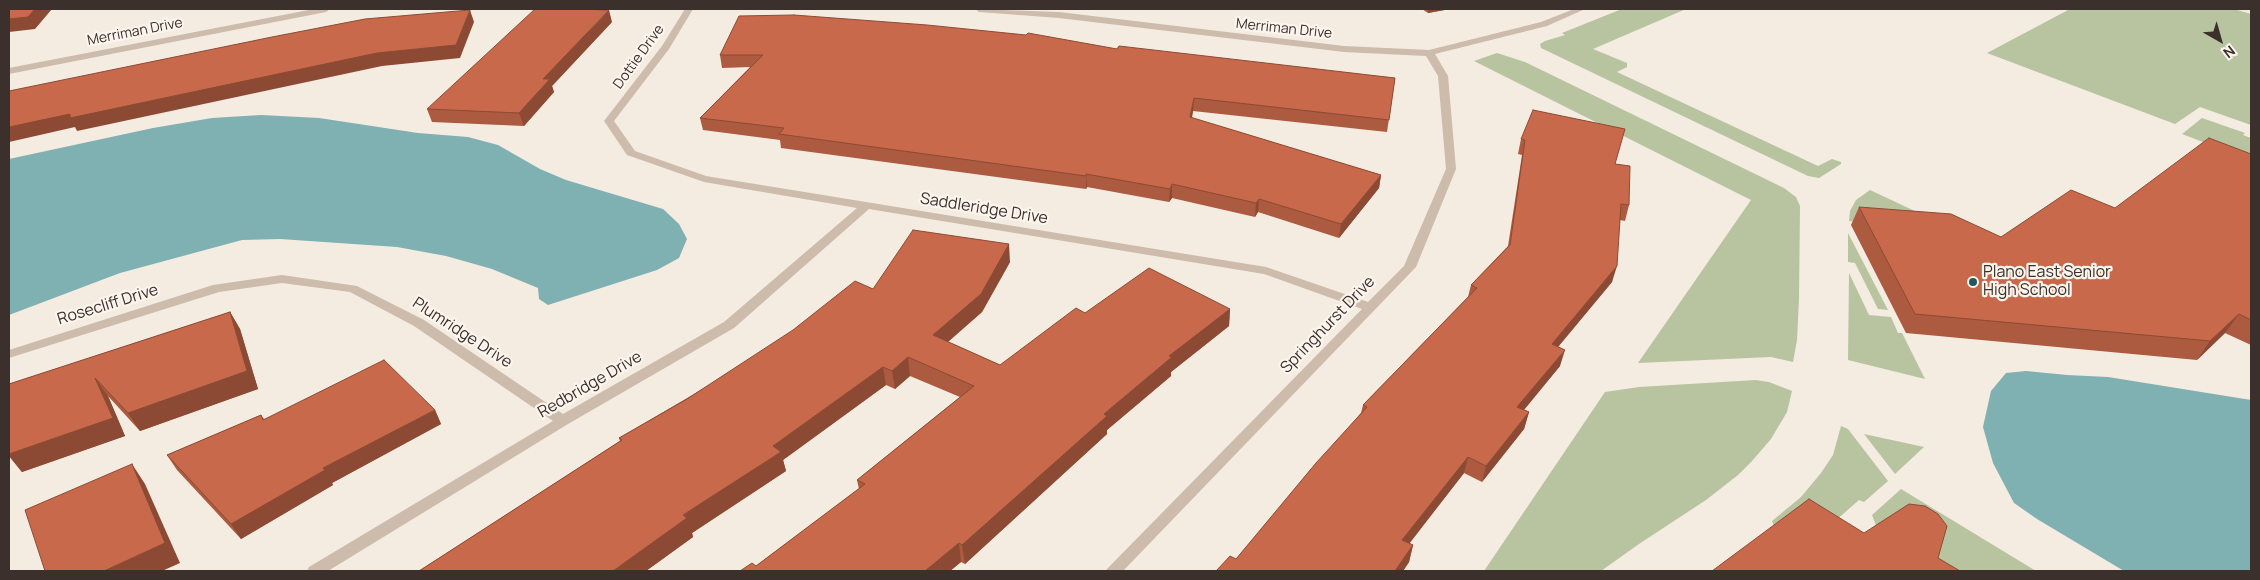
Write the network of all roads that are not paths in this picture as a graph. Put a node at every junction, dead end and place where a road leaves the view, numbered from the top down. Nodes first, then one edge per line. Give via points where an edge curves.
1 (326, 9) edge
2 (689, 9) edge
3 (979, 9) edge
4 (1581, 9) edge
5 (1062, 12) edge
6 (1429, 53) junction
7 (9, 71) edge
8 (609, 121) joint
9 (866, 206) junction
10 (217, 288) joint
11 (1369, 307) junction
12 (9, 354) edge
13 (563, 421) junction
14 (315, 571) edge
15 (1113, 571) edge

1 - 7 street, Merriman Drive
2 - 8 street, Dottie Drive via 666,47
3 - 5 street, Merriman Drive
4 - 6 street, Merriman Drive via 1544,24
5 - 6 street, Merriman Drive via 1266,41
6 - 11 street, Springhurst Drive via 1443,76 1451,169 1410,267
8 - 9 street, Saddleridge Drive via 631,152 704,179
9 - 11 street, Saddleridge Drive via 1266,271
9 - 13 street, Redbridge Drive via 729,325
10 - 12 street, Rosecliff Drive
10 - 13 street, Plumridge Drive via 282,279 353,290 419,323
11 - 15 street, Springhurst Drive
13 - 14 street, Redbridge Drive

